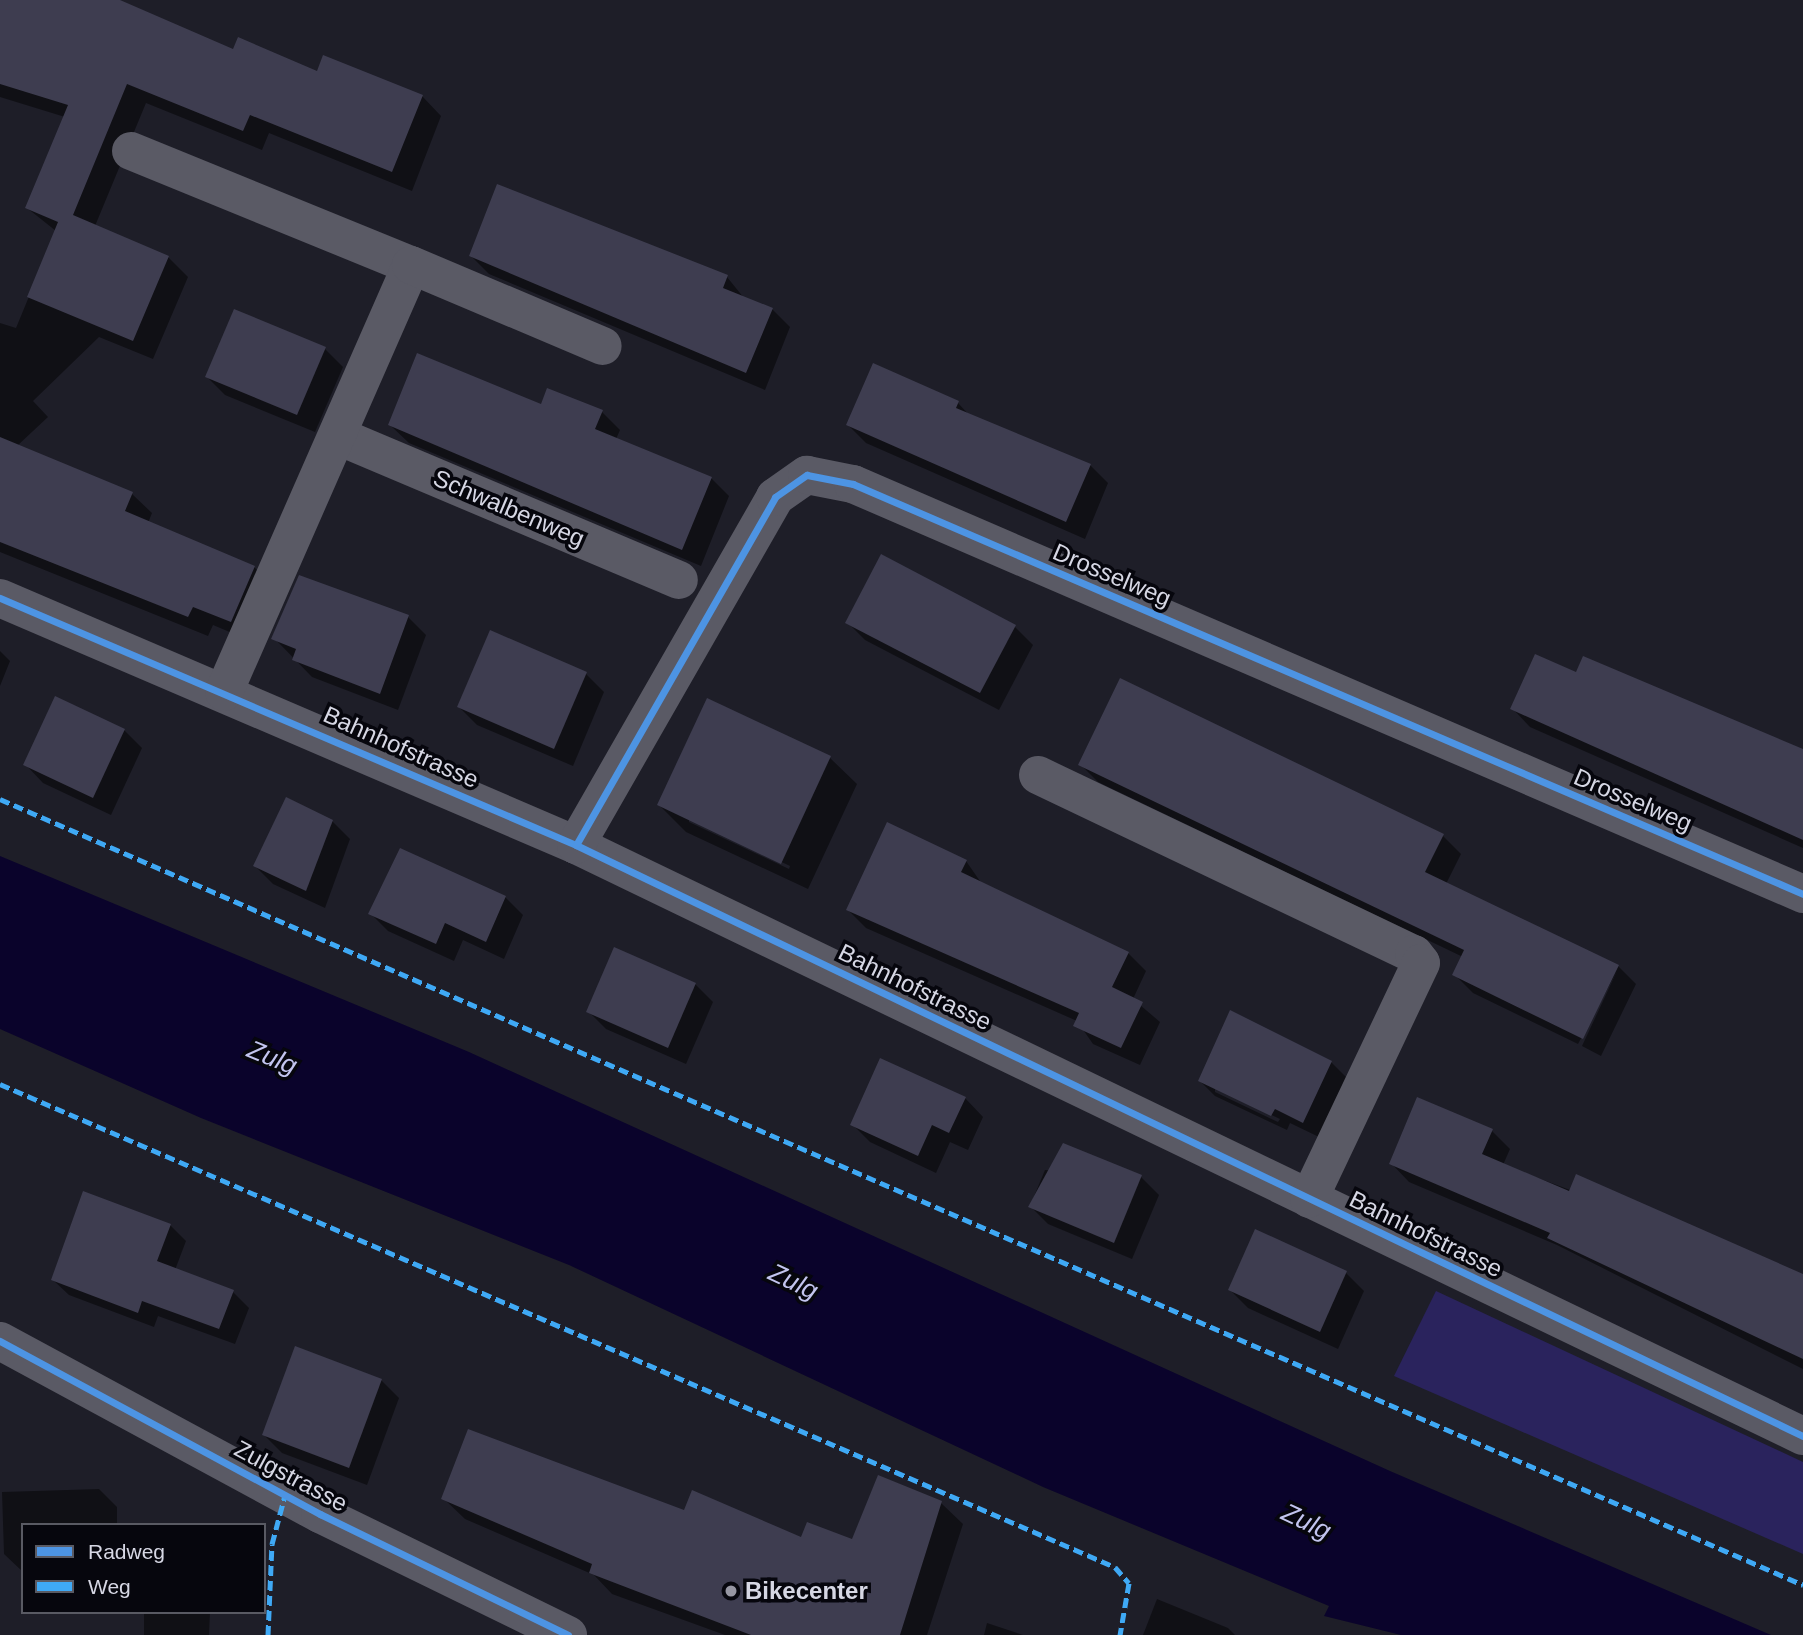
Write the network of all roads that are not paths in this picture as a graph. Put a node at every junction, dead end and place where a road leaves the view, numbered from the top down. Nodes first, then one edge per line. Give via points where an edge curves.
1 (131, 151) dead end
2 (411, 265) junction
3 (603, 346) dead end
4 (338, 436) junction
5 (679, 580) dead end
6 (0, 598) edge
7 (225, 692) junction
8 (1038, 775) dead end
9 (576, 845) junction
10 (1803, 894) edge
11 (1309, 1199) junction
12 (0, 1341) edge
13 (1803, 1436) edge
14 (568, 1635) edge

1 - 2 street
2 - 3 street
2 - 4 street
4 - 5 street, Schwalbenweg
4 - 7 street
6 - 7 street, Bahnhofstrasse
7 - 9 street, Bahnhofstrasse
8 - 11 street via 1414,954 1420,963
9 - 10 street, Drosselweg via 775,497 807,475 853,484
9 - 11 street, Bahnhofstrasse
11 - 13 street, Bahnhofstrasse
12 - 14 street, Zulgstrasse via 320,1514

